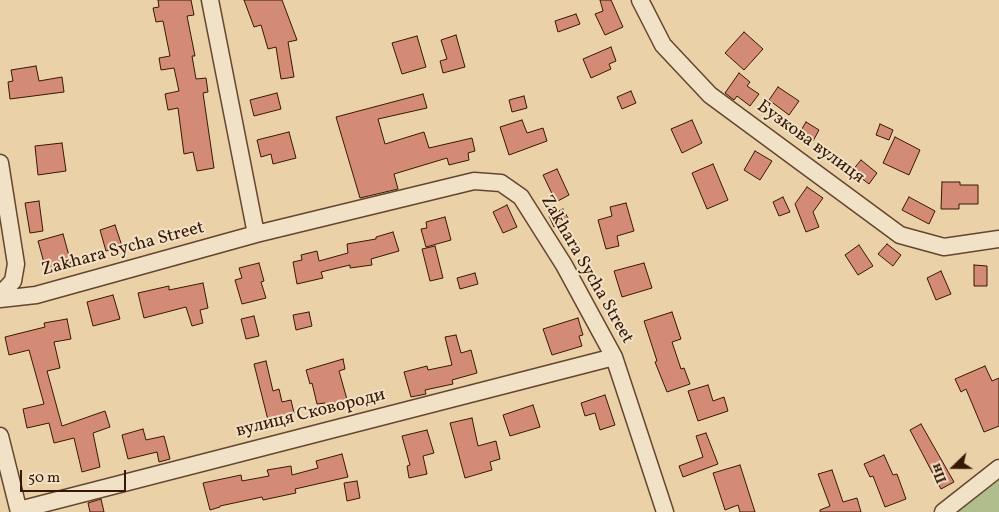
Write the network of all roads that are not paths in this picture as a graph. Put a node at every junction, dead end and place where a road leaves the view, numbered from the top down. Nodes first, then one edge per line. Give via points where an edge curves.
1 (210, 0) edge
2 (640, 0) edge
3 (0, 163) edge
4 (256, 234) junction
5 (999, 238) edge
6 (0, 297) edge
7 (614, 357) junction
8 (0, 436) edge
9 (999, 468) edge
10 (19, 511) edge
11 (665, 512) edge
12 (943, 512) edge

1 - 4 street
2 - 5 street, Бузкова вулиця via 663,46 710,95 900,234 944,247
3 - 6 street via 16,264 13,281
4 - 6 street, Zakhara Sycha Street via 36,295
4 - 7 street, Zakhara Sycha Street via 474,181 501,183 521,196 564,265
7 - 10 street, вулиця Сковороди
7 - 11 street, Zakhara Sycha Street
8 - 10 street
9 - 12 street

